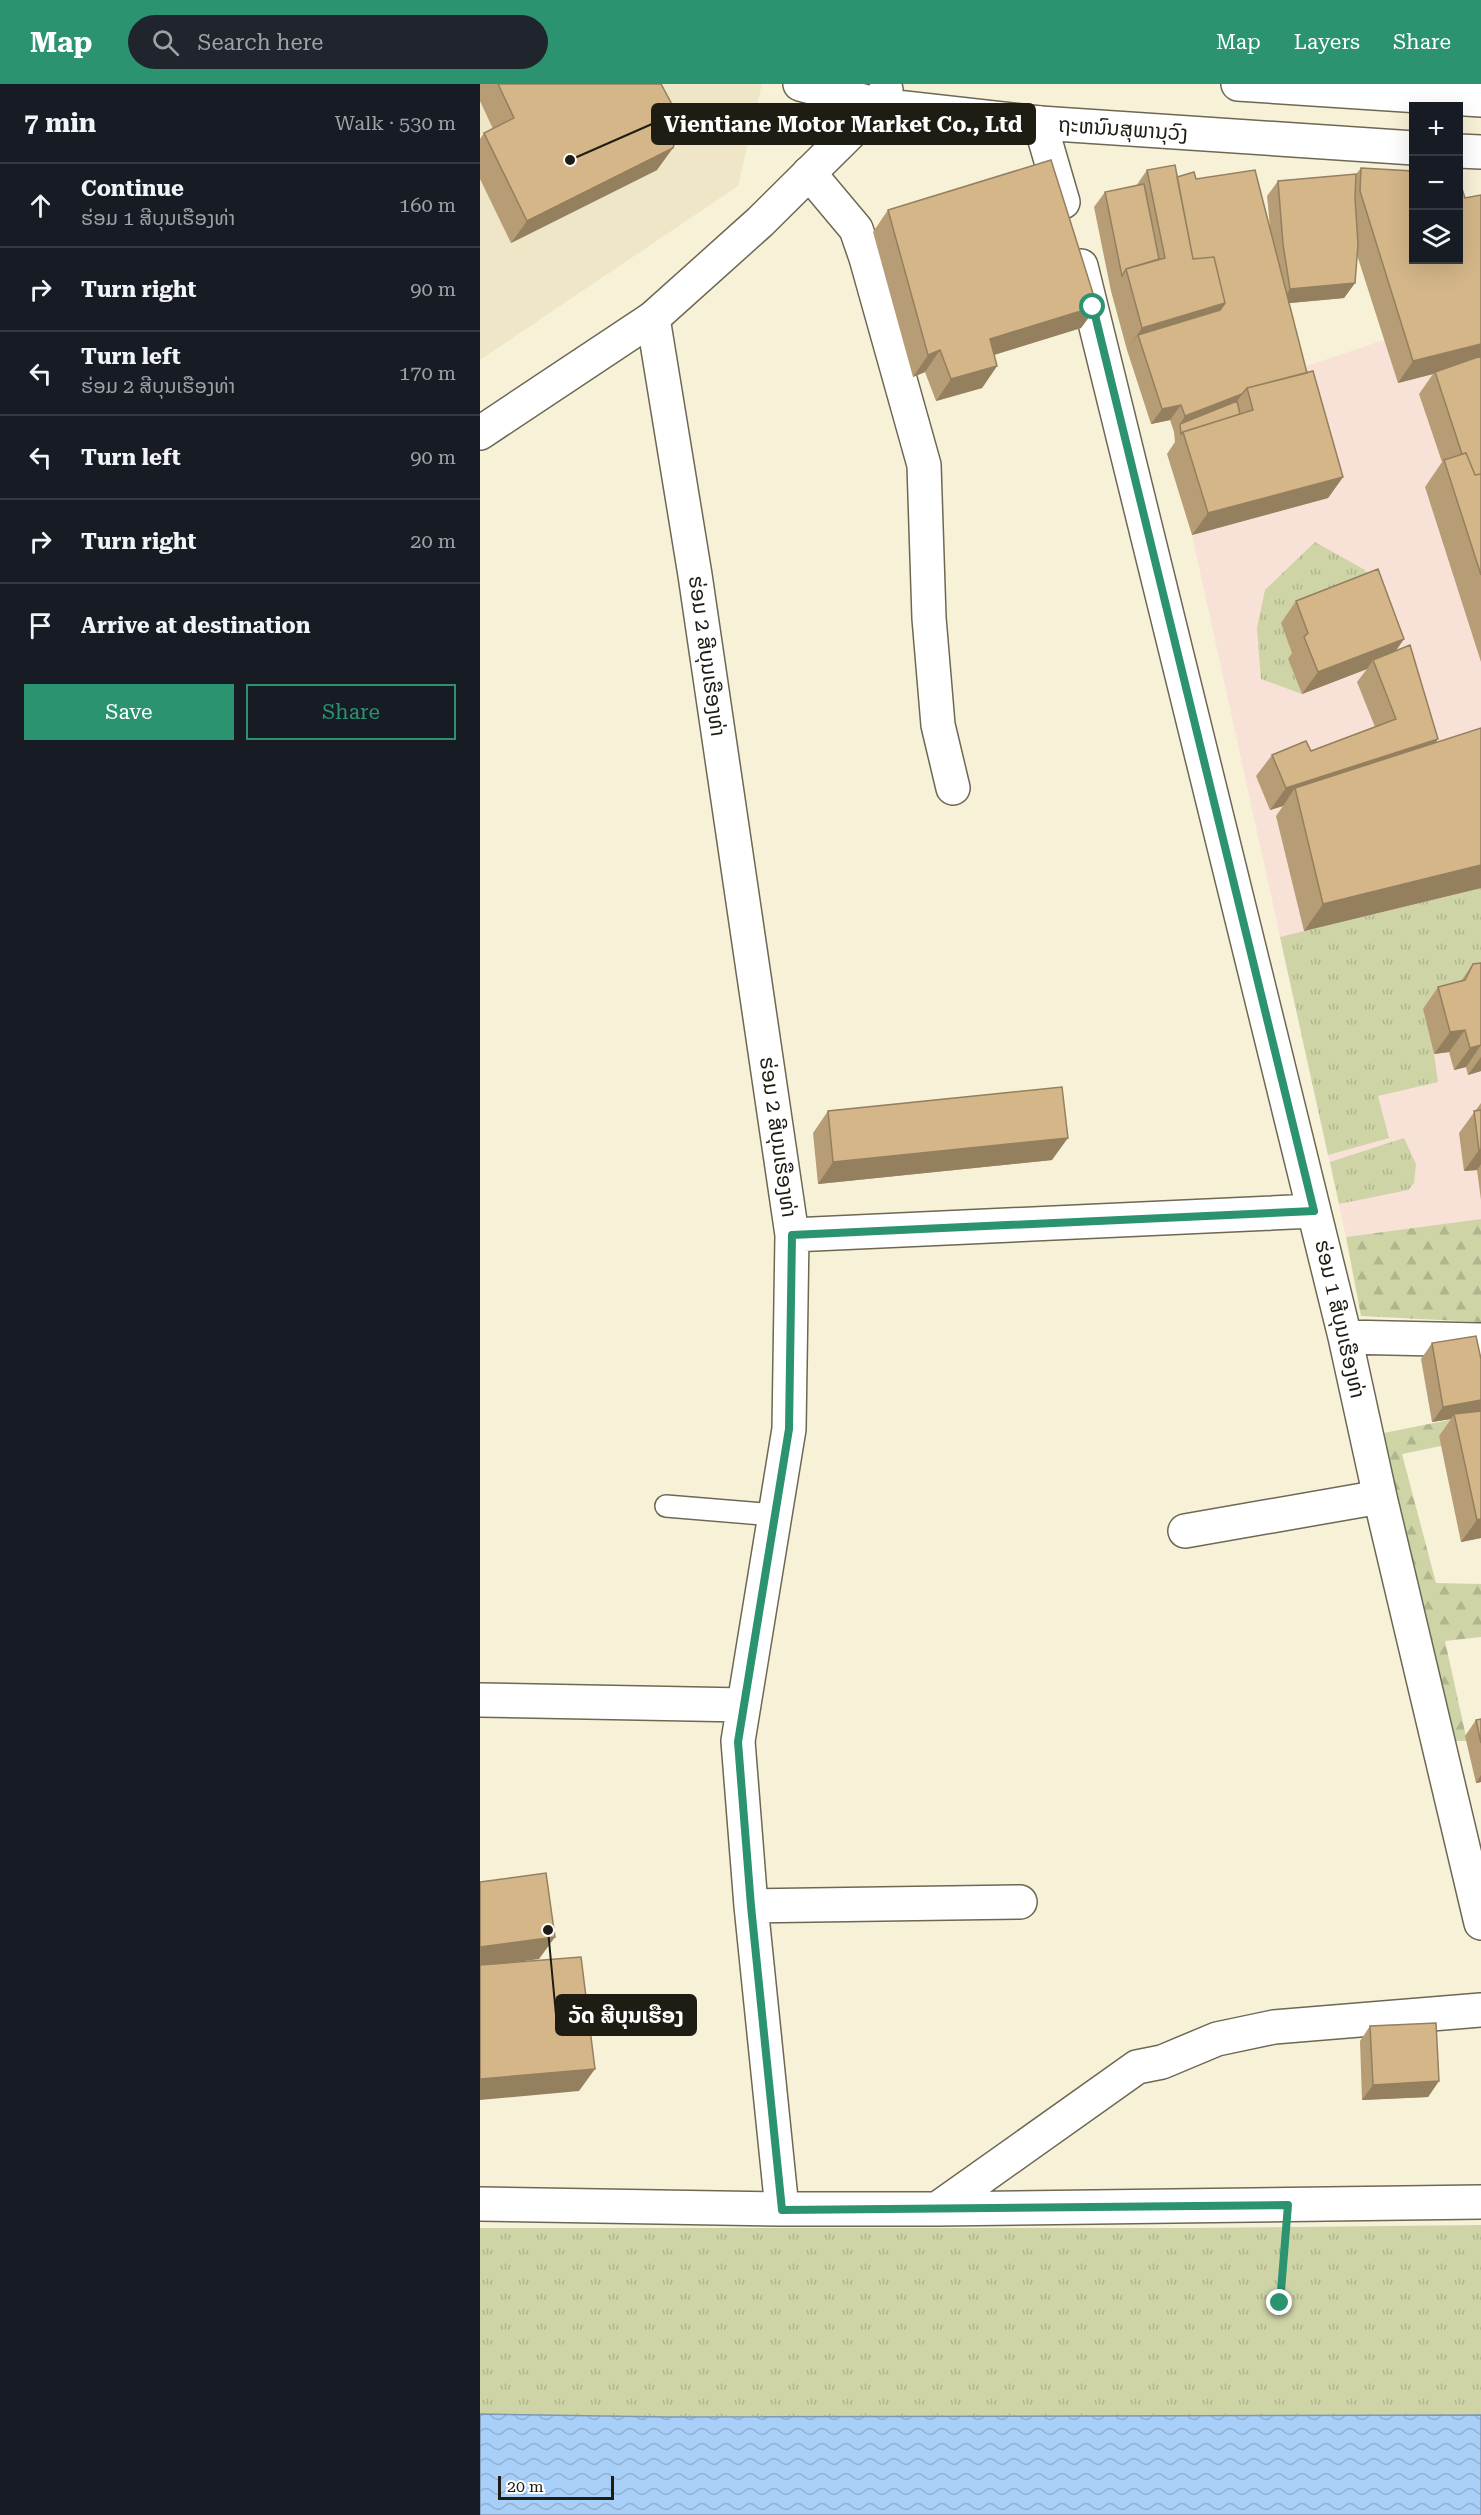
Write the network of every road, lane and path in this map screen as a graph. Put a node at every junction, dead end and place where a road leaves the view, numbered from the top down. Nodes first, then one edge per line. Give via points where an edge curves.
1 (800, 84) edge
2 (1238, 84) edge
3 (1390, 89) edge
4 (884, 95) edge
5 (1481, 100) edge
6 (1040, 123) junction
7 (1409, 148) edge
8 (1463, 151) edge
9 (1481, 153) edge
10 (809, 173) junction
11 (653, 318) junction
12 (480, 433) edge
13 (953, 788) dead end
14 (1314, 1211) junction
15 (792, 1235) junction
16 (1345, 1337) junction
17 (1481, 1340) edge
18 (1380, 1497) junction
19 (666, 1506) dead end
20 (775, 1515) junction
21 (1185, 1531) dead end
22 (480, 1700) edge
23 (744, 1706) junction
24 (1020, 1902) dead end
25 (751, 1906) junction
26 (1481, 1923) edge
27 (1481, 2010) edge
28 (1481, 2202) edge
29 (480, 2204) edge
30 (1288, 2205) junction
31 (937, 2209) junction
32 (782, 2210) junction
33 (1280, 2303) dead end

1 - 4 main road, ຖະຫນົນສຸພານຸວົງ
2 - 3 main road
3 - 5 main road
4 - 6 main road, ຖະຫນົນສຸພານຸວົງ
4 - 10 main road
6 - 7 main road, ຖະຫນົນສຸພານຸວົງ
6 - 14 main road, ຮ່ອມ 1 ສີບຸນເຮືອງທ່າ via 1093,307
8 - 9 main road
10 - 11 main road
10 - 13 main road via 856,230 924,465 929,618 938,725
11 - 12 main road
11 - 15 main road, ຮ່ອມ 2 ສີບຸນເຮືອງທ່າ via 695,574
14 - 15 main road
14 - 16 main road, ຮ່ອມ 1 ສີບຸນເຮືອງທ່າ
15 - 20 main road, ຮ່ອມ 2 ສີບຸນເຮືອງທ່າ via 789,1429
16 - 17 main road
16 - 18 main road, ຮ່ອມ 1 ສີບຸນເຮືອງທ່າ
18 - 21 main road
18 - 26 main road, ຮ່ອມ 1 ສີບຸນເຮືອງທ່າ
19 - 20 lane
20 - 23 main road, ຮ່ອມ 2 ສີບຸນເຮືອງທ່າ
22 - 23 main road
23 - 25 main road, ຮ່ອມ 2 ສີບຸນເຮືອງທ່າ via 738,1742
24 - 25 main road
25 - 32 main road, ຮ່ອມ 2 ສີບຸນເຮືອງທ່າ
27 - 31 main road via 1274,2026 1217,2039 1162,2062 1137,2067
28 - 30 main road
29 - 32 main road
30 - 31 main road
30 - 33 path
31 - 32 main road

